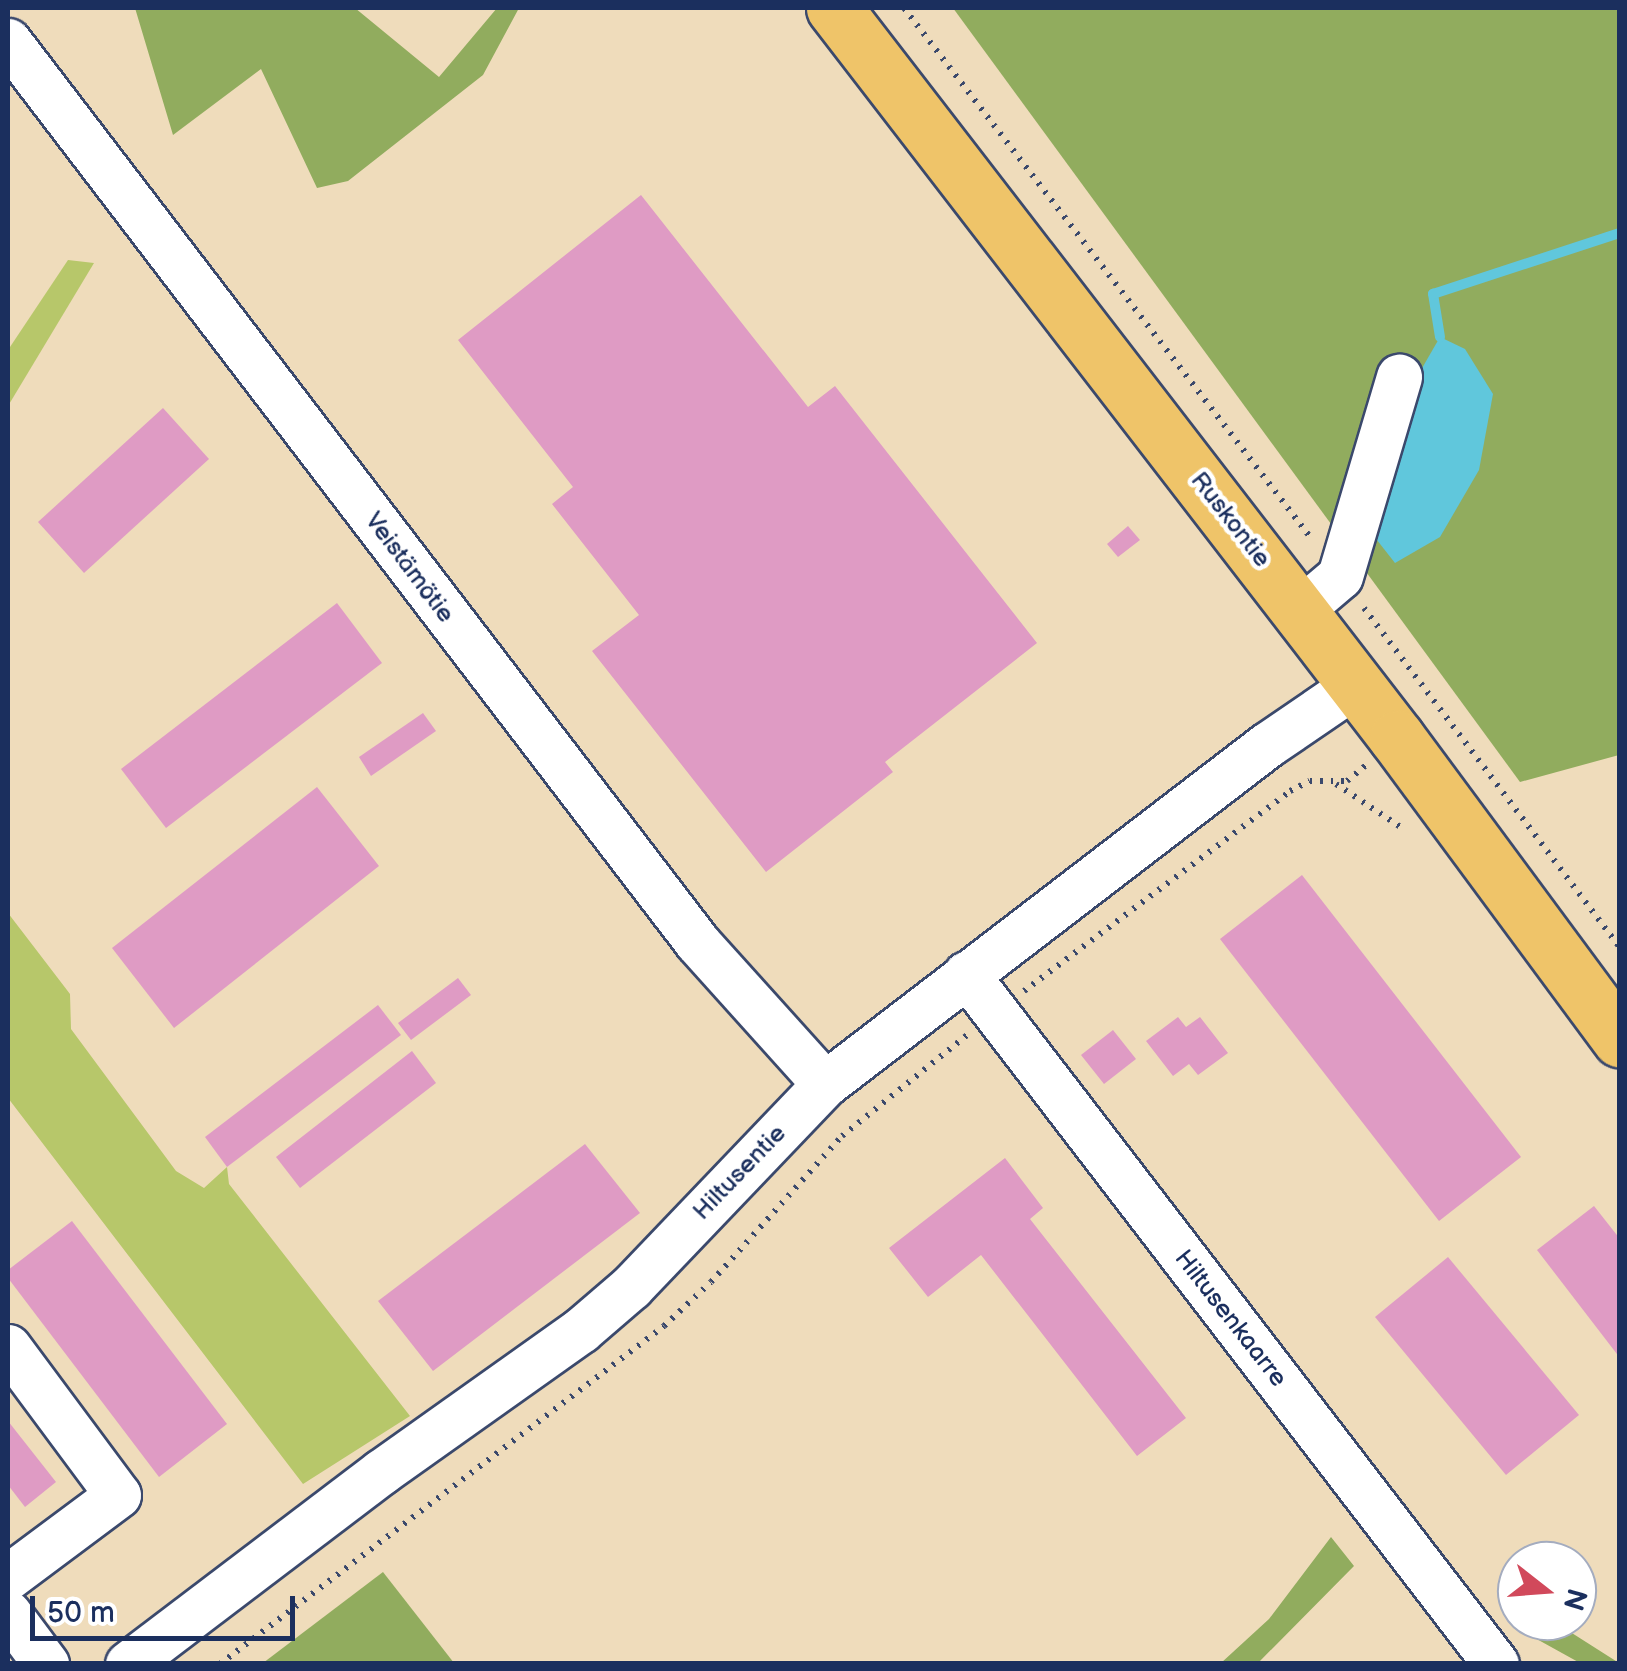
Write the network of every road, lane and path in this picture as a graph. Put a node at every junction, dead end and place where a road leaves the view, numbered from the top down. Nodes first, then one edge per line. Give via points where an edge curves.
1 (834, 8) edge
2 (904, 8) edge
3 (8, 41) edge
4 (1400, 377) dead end
5 (1320, 593) junction
6 (1355, 685) junction
7 (1416, 722) junction
8 (1620, 948) edge
9 (966, 974) junction
10 (996, 1012) junction
11 (1620, 1038) edge
12 (824, 1084) junction
13 (8, 1348) edge
14 (8, 1577) edge
15 (8, 1613) edge
16 (46, 1664) edge
17 (128, 1664) edge
18 (220, 1664) edge
19 (1496, 1664) edge

1 - 5 main road, Ruskontie
2 - 5 path
3 - 12 street, Veistämötie via 696,942
4 - 5 street
5 - 6 main road, Ruskontie
5 - 7 path
6 - 7 main road, Ruskontie
6 - 9 street, Hiltusentie via 1267,744
7 - 8 path
7 - 10 path via 1347,782 1310,781 1290,791
7 - 11 main road, Ruskontie
9 - 10 street, Hiltusenkaarre
9 - 12 street, Hiltusentie
10 - 18 path via 842,1136 664,1326
10 - 19 street, Hiltusenkaarre
12 - 17 street, Hiltusentie via 631,1287 581,1330
13 - 14 street via 118,1495
15 - 16 street

